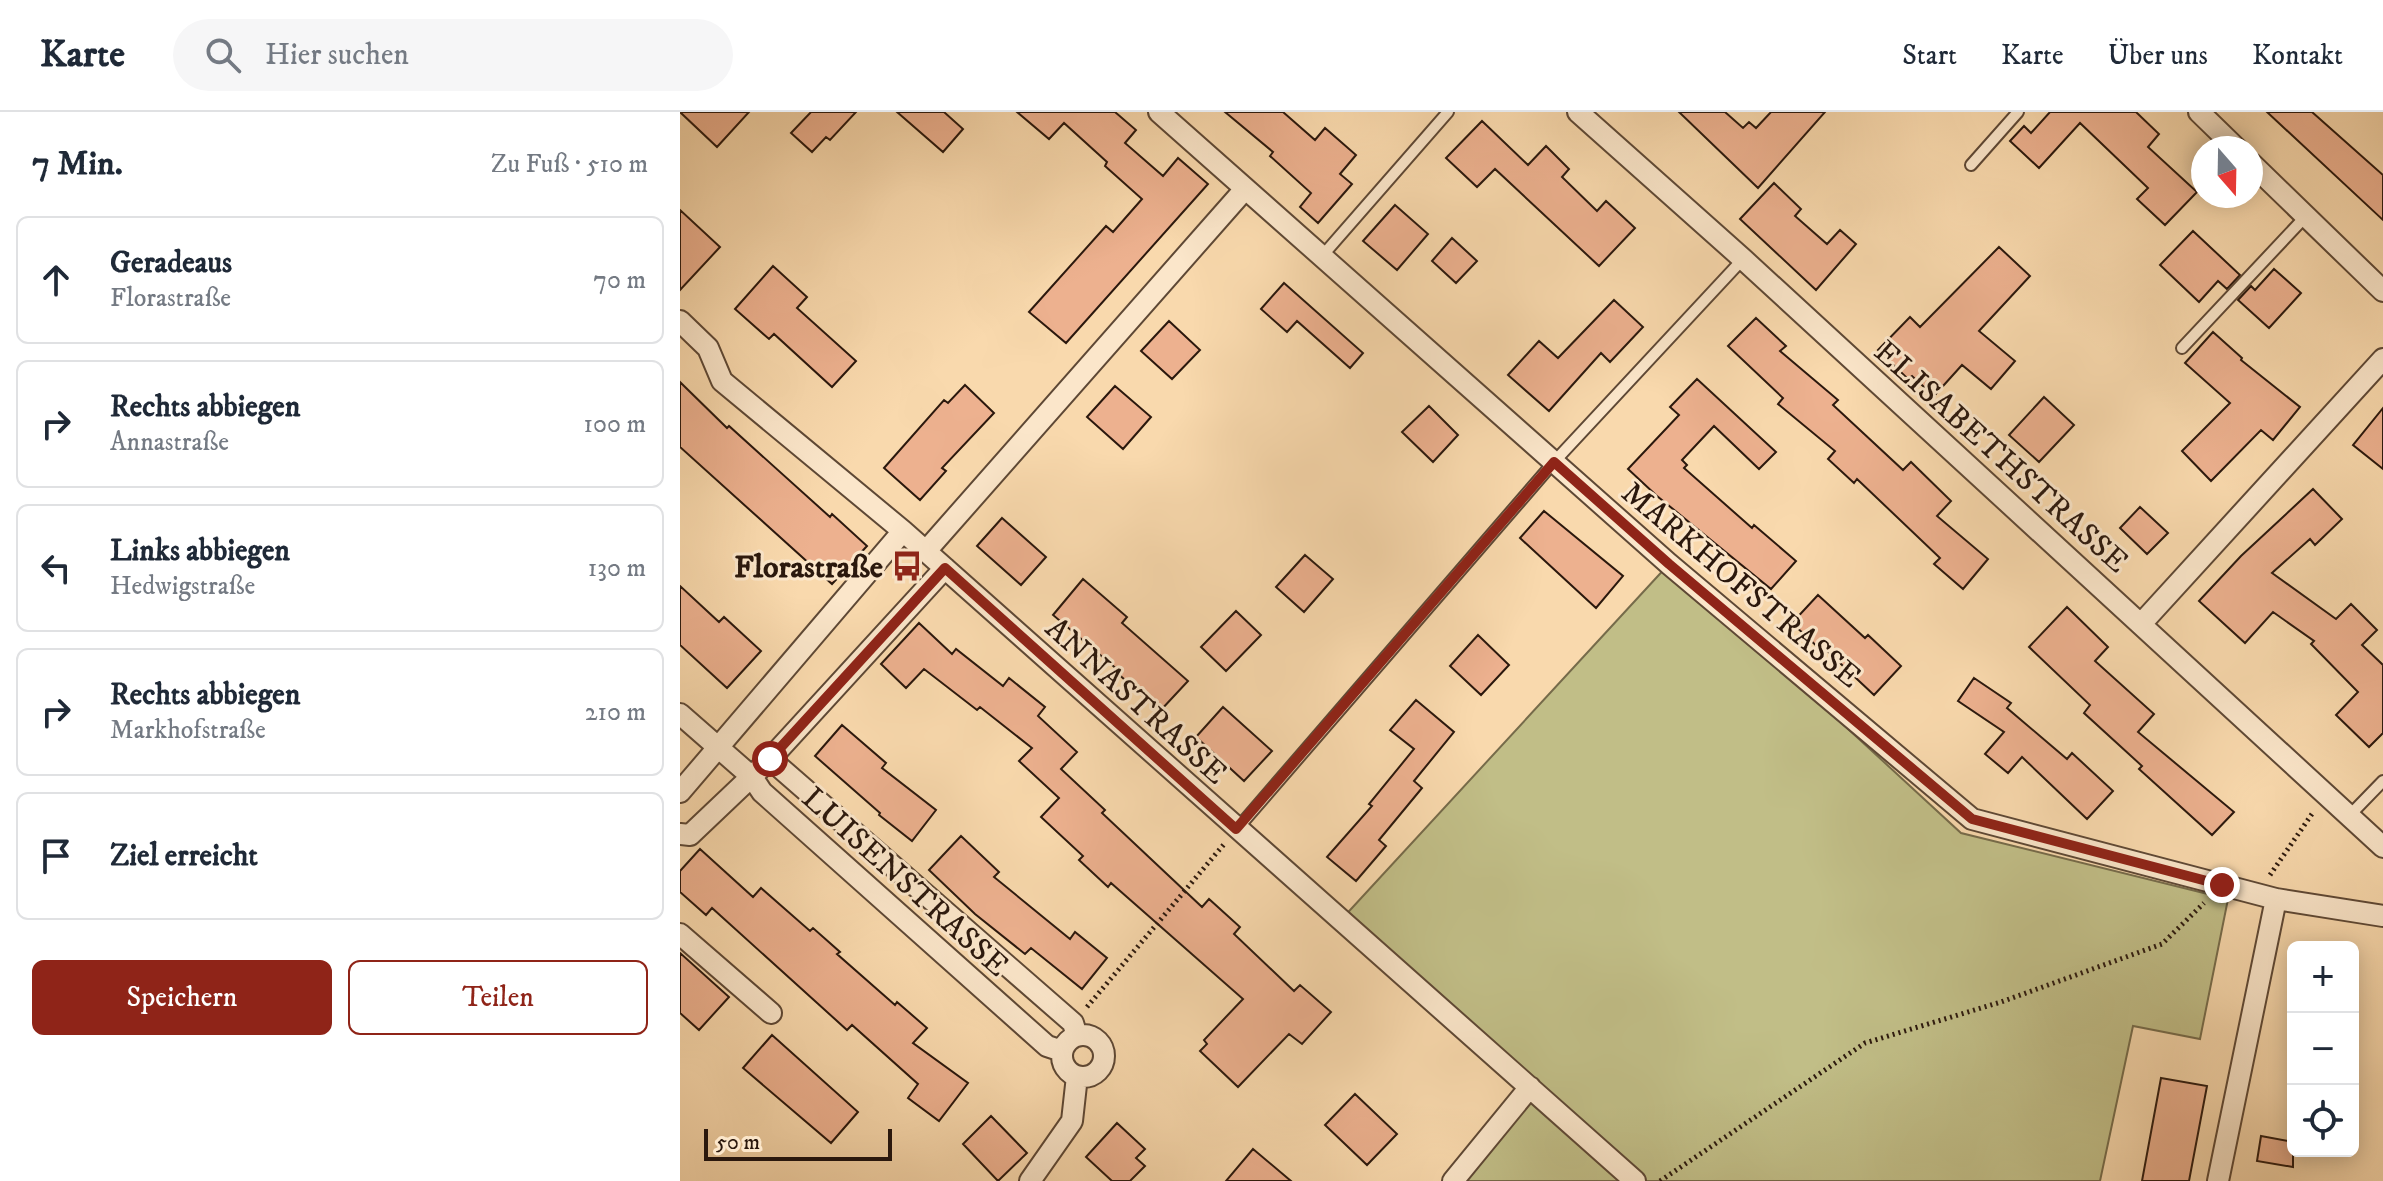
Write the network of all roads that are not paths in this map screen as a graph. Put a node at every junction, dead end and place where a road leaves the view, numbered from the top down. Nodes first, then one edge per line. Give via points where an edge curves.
1 (1159, 112) edge
2 (1448, 112) edge
3 (1578, 112) edge
4 (2018, 112) edge
5 (2199, 112) edge
6 (2224, 136) edge
7 (1971, 165) dead end
8 (2263, 175) edge
9 (1245, 189) junction
10 (2306, 216) junction
11 (1323, 255) junction
12 (1743, 259) junction
13 (2383, 291) edge
14 (680, 321) edge
15 (2182, 348) dead end
16 (2383, 359) edge
17 (1554, 462) junction
18 (903, 531) junction
19 (926, 551) junction
20 (945, 568) junction
21 (2141, 624) junction
22 (680, 714) edge
23 (717, 747) junction
24 (770, 759) junction
25 (752, 777) junction
26 (2383, 781) edge
27 (680, 792) edge
28 (2350, 815) junction
29 (1236, 829) junction
30 (680, 834) edge
31 (2383, 847) edge
32 (2266, 897) junction
33 (2383, 916) edge
34 (680, 934) edge
35 (771, 1013) dead end
36 (1071, 1036) junction
37 (1077, 1076) junction
38 (1530, 1087) junction
39 (1030, 1181) edge
40 (1453, 1181) edge
41 (1635, 1181) edge
42 (2218, 1181) edge

1 - 9 street, MARKHOFSTRASSE
2 - 11 lane
3 - 12 street, ELISABETHSTRASSE
4 - 7 lane
5 - 6 street
8 - 10 street
9 - 11 street, MARKHOFSTRASSE
9 - 19 street
10 - 13 street
10 - 15 lane
11 - 17 street, MARKHOFSTRASSE
12 - 17 lane
12 - 21 street, ELISABETHSTRASSE
14 - 18 street, ANNASTRASSE via 708,348 722,381
16 - 21 street
17 - 29 lane
17 - 32 street, MARKHOFSTRASSE via 1972,819
18 - 19 street, ANNASTRASSE
18 - 23 street
19 - 20 street, ANNASTRASSE
20 - 24 street
20 - 29 street, ANNASTRASSE
21 - 28 street, ELISABETHSTRASSE
22 - 23 street, LUISENSTRASSE
23 - 25 street, LUISENSTRASSE
23 - 27 street
24 - 25 street
24 - 36 street, LUISENSTRASSE
25 - 30 street via 690,835
25 - 36 street, LUISENSTRASSE via 762,792 1047,1046
26 - 28 lane
28 - 31 street, ELISABETHSTRASSE
29 - 38 street, ANNASTRASSE
32 - 33 street, MARKHOFSTRASSE
32 - 42 street
34 - 35 street
36 - 37 street, LUISENSTRASSE via 1063,1061
36 - 37 street, LUISENSTRASSE via 1095,1039 1104,1055 1095,1072
37 - 39 street via 1072,1121
38 - 40 street
38 - 41 street, ANNASTRASSE

